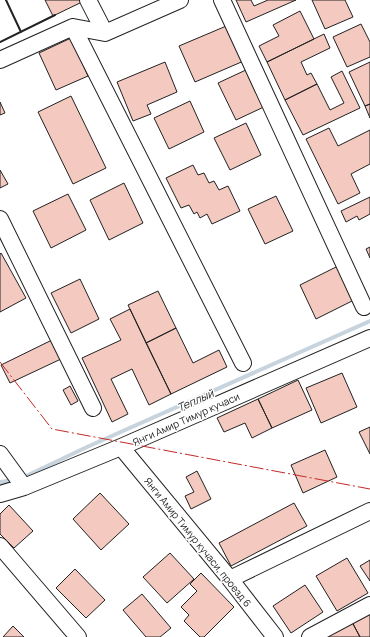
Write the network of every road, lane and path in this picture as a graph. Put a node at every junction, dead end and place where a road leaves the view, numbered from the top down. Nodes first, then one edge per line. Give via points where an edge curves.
1 (88, 0) edge
2 (180, 0) edge
3 (222, 0) edge
4 (73, 27) junction
5 (105, 33) junction
6 (0, 60) edge
7 (0, 219) edge
8 (364, 307) dead end
9 (370, 338) edge
10 (242, 363) dead end
11 (93, 408) dead end
12 (121, 447) junction
13 (0, 454) edge
14 (24, 487) junction
15 (0, 494) edge
16 (370, 511) edge
17 (0, 546) edge
18 (230, 579) junction
19 (370, 605) edge
20 (78, 637) edge
21 (275, 637) edge
22 (310, 637) edge

1 - 5 street
2 - 5 street
3 - 8 street
4 - 5 street
4 - 6 street
4 - 10 street
7 - 11 street
9 - 12 street, Янги Амир Тимур кучаси
12 - 14 street, Янги Амир Тимур кучаси
12 - 18 street, Янги Амир Тимур кучаси, проезд 6
13 - 14 street
14 - 15 street, Янги Амир Тимур кучаси
16 - 18 street
17 - 20 street
18 - 21 street, Янги Амир Тимур кучаси, проезд 6
19 - 22 street

